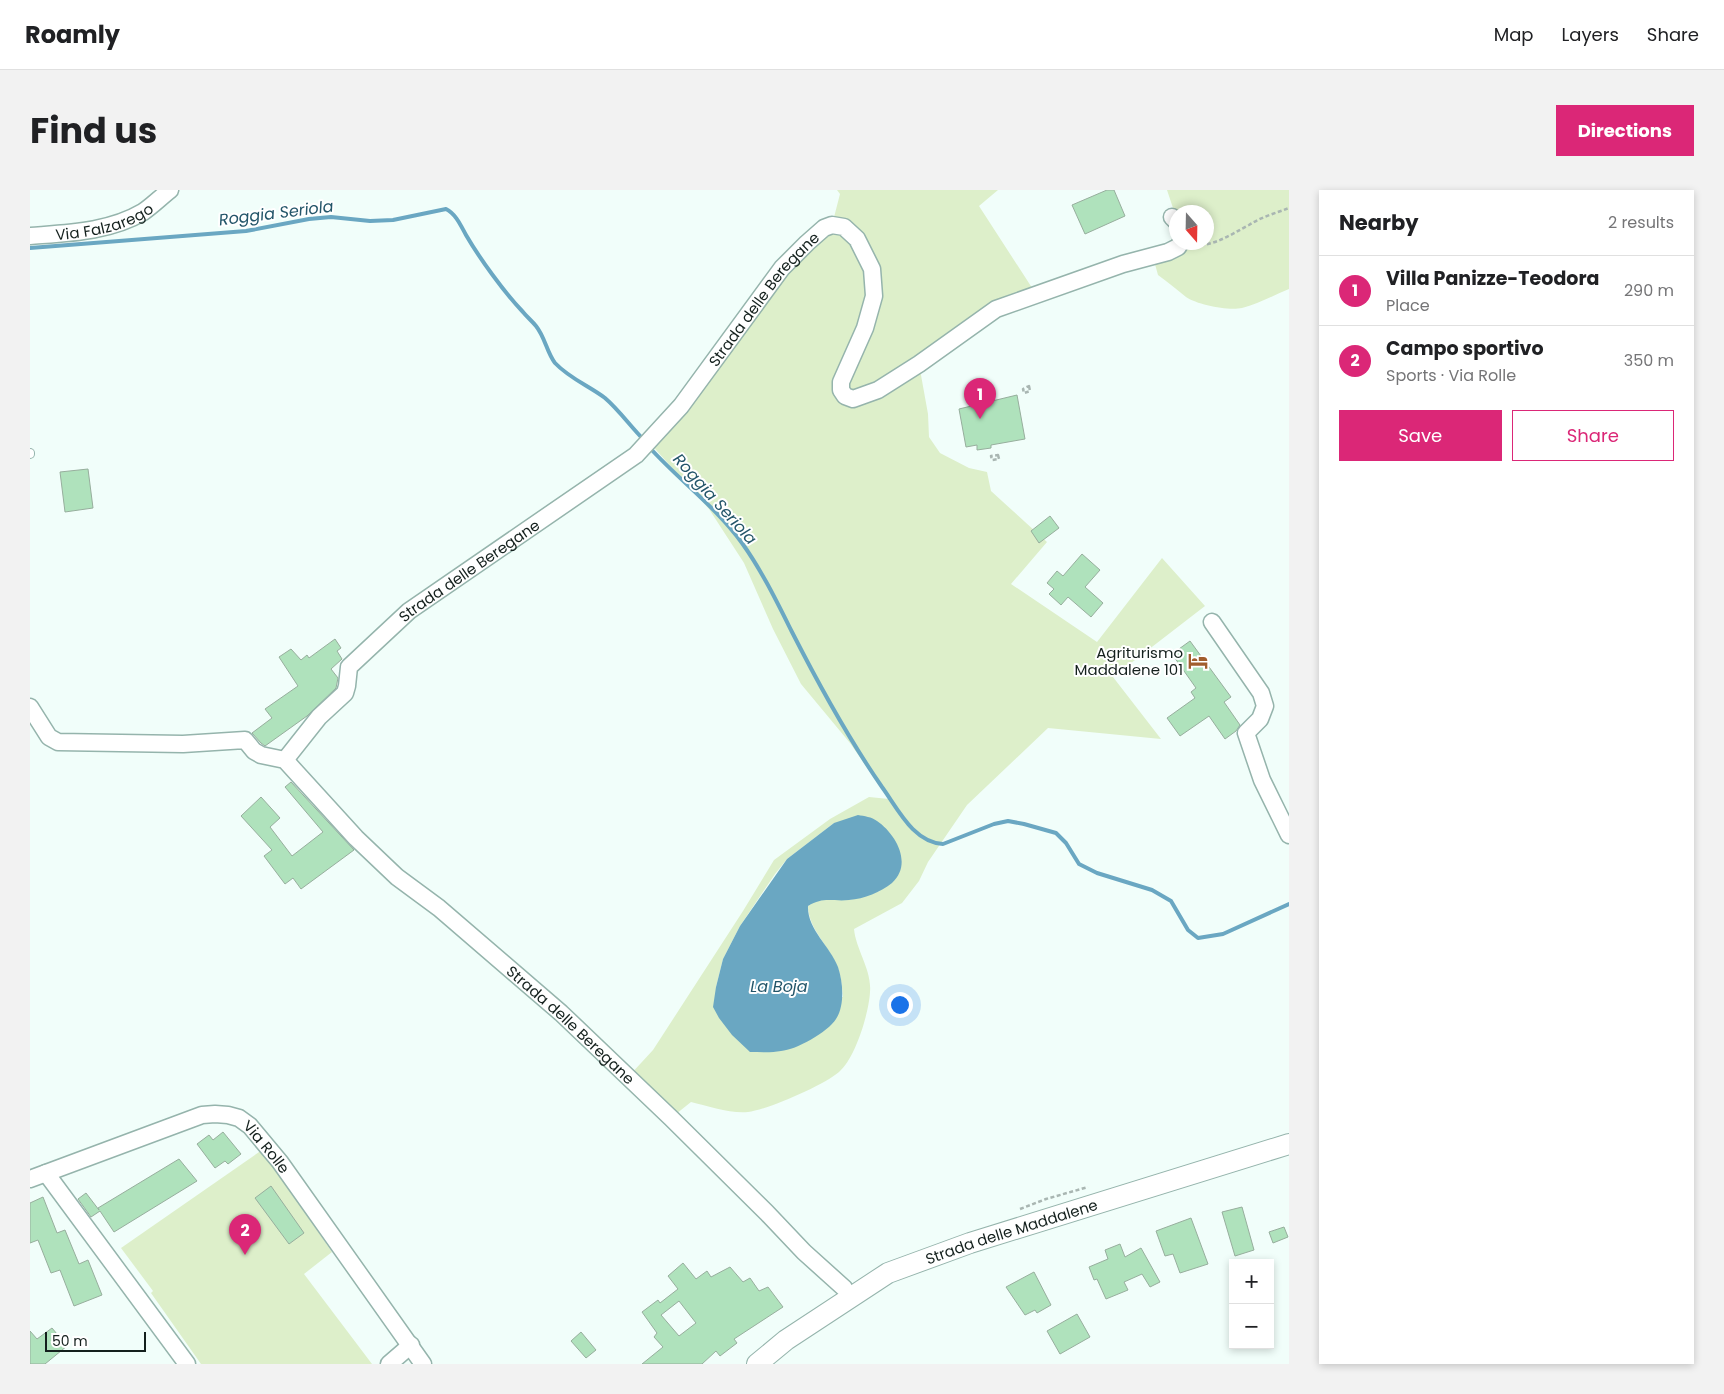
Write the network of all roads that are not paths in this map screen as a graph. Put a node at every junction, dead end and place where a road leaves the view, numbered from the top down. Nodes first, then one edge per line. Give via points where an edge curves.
1 (170, 190) edge
2 (30, 236) edge
3 (1171, 250) edge
4 (1212, 622) dead end
5 (30, 707) edge
6 (285, 760) junction
7 (1289, 835) edge
8 (1289, 1144) edge
9 (46, 1173) junction
10 (30, 1179) edge
11 (850, 1298) junction
12 (411, 1345) junction
13 (186, 1364) edge
14 (388, 1364) edge
15 (423, 1364) edge
16 (757, 1364) edge

1 - 2 street, Via Falzarego via 127,220 79,232
3 - 6 street, Strada delle Beregane via 996,309 878,390 853,399 845,396 841,382 865,328 874,296 872,269 857,239 844,227 832,225 824,228 782,268 681,406 636,455 409,611 349,667 345,693 319,717
4 - 7 street via 1263,700 1265,706 1260,719 1246,733 1262,780
5 - 6 street via 48,737 58,742 183,744 245,740 261,755
6 - 11 street, Strada delle Beregane via 356,838 398,877 568,1019 844,1288
8 - 11 street, Strada delle Maddalene via 970,1243 888,1273
9 - 10 street, Via Rolle
9 - 12 street, Via Rolle via 202,1115 239,1118 250,1126 280,1162
9 - 13 street
11 - 16 street, Strada delle Maddalene via 786,1340
12 - 14 street
12 - 15 street, Via Rolle

